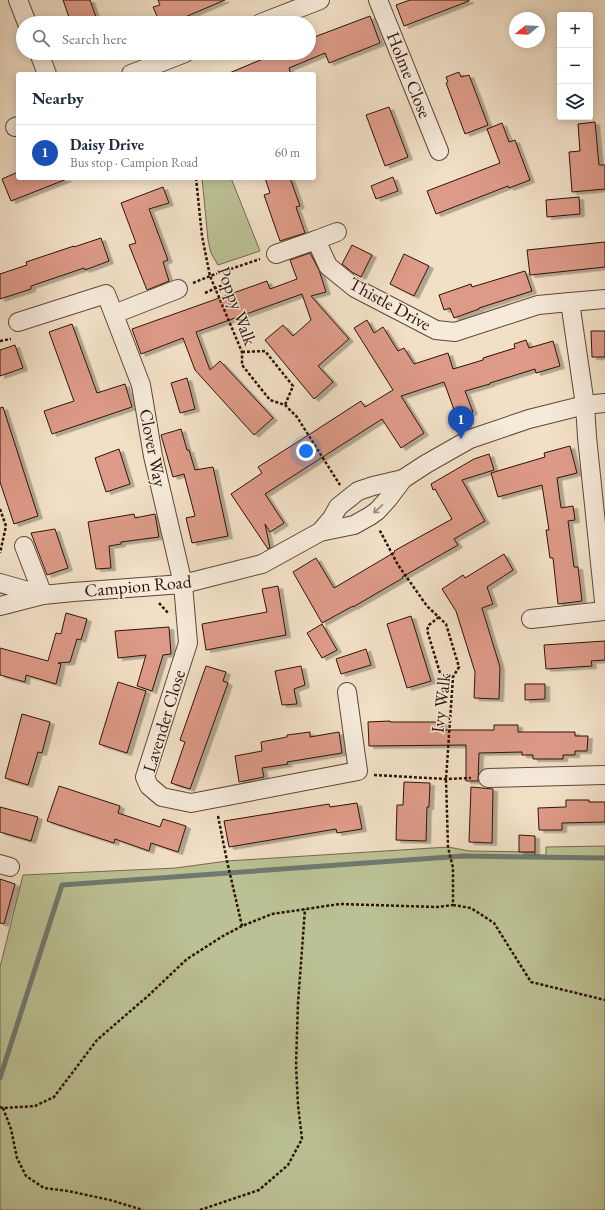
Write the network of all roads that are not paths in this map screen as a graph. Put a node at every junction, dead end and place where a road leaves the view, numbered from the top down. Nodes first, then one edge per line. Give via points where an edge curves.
1 (18, 0) edge
2 (320, 0) edge
3 (378, 0) edge
4 (24, 16) edge
5 (279, 16) edge
6 (42, 60) edge
7 (167, 60) edge
8 (46, 72) edge
9 (136, 72) edge
10 (439, 151) dead end
11 (337, 232) dead end
12 (316, 240) junction
13 (276, 254) road end
14 (178, 289) road end
15 (605, 299) edge
16 (570, 302) junction
17 (114, 314) junction
18 (18, 322) dead end
19 (605, 403) edge
20 (585, 405) junction
21 (403, 479) junction
22 (320, 532) junction
23 (24, 546) dead end
24 (0, 583) edge
25 (182, 584) junction
26 (43, 595) junction
27 (0, 606) edge
28 (605, 611) edge
29 (532, 619) dead end
30 (347, 692) dead end
31 (605, 775) edge
32 (488, 778) road end

1 - 4 street
2 - 5 street
3 - 10 street, Holme Close
6 - 8 street
7 - 9 street
11 - 12 street
12 - 13 street
12 - 16 street, Thistle Drive via 328,266 354,288 436,330 455,332 538,306
14 - 17 street
15 - 16 street, Thistle Drive
16 - 20 street
17 - 18 street, Clover Way via 106,294
17 - 25 street, Clover Way via 141,385 152,456
19 - 20 street, Campion Road
20 - 21 street, Campion Road via 529,419 470,439
20 - 28 street
21 -> 22 street, Campion Road via 388,499 370,516 354,525
21 - 22 street, Campion Road via 358,491 338,507
22 - 25 street, Campion Road via 262,564
23 - 26 street
24 - 26 street, Campion Road
25 - 26 street, Campion Road
25 - 30 street, Lavender Close via 188,643 145,777 149,786 162,797 191,803 358,771
26 - 27 street, Campion Road
28 - 29 street
31 - 32 street

